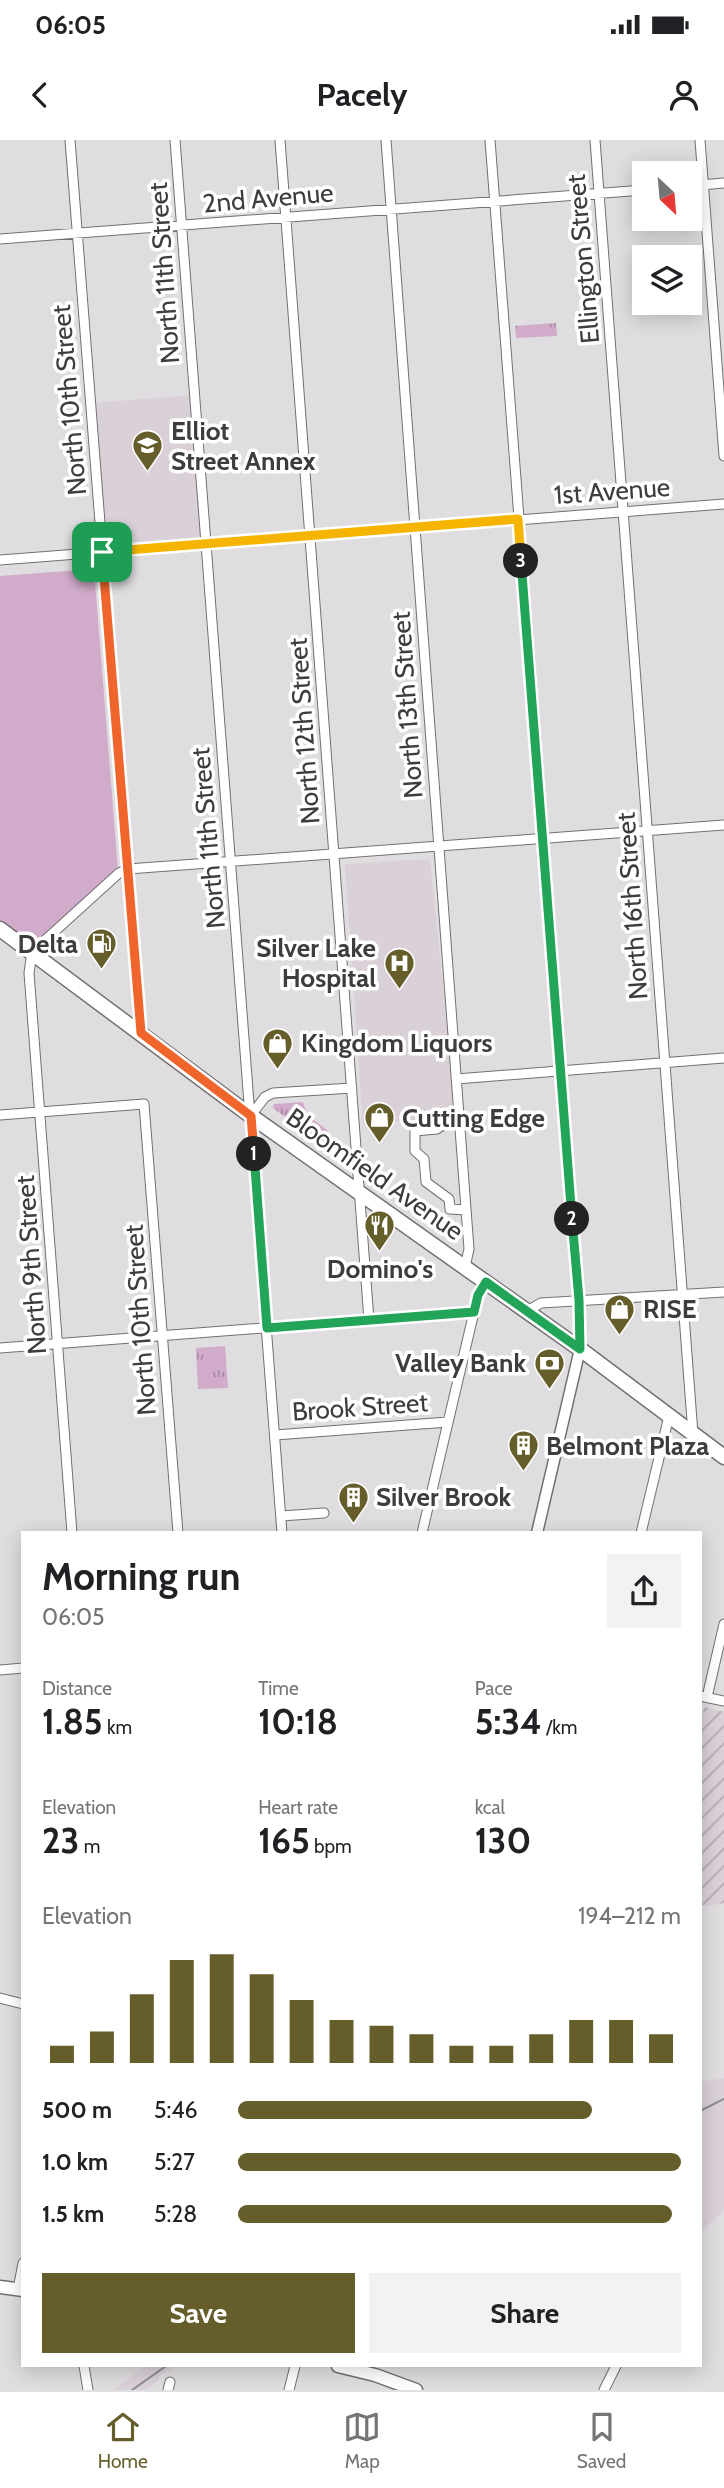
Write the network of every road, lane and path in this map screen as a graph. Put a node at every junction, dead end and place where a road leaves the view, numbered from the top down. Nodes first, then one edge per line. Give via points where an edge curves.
1 (69, 140) edge
2 (175, 140) edge
3 (280, 140) edge
4 (386, 140) edge
5 (490, 140) edge
6 (595, 140) edge
7 (700, 140) edge
8 (724, 183) edge
9 (703, 185) junction
10 (632, 191) edge
11 (599, 194) junction
12 (495, 202) junction
13 (391, 209) junction
14 (286, 218) junction
15 (182, 226) junction
16 (77, 233) junction
17 (0, 239) edge
18 (614, 374) joint
19 (724, 456) edge
20 (724, 504) edge
21 (624, 512) junction
22 (518, 519) junction
23 (415, 527) junction
24 (310, 536) junction
25 (206, 544) junction
26 (102, 552) junction
27 (0, 560) edge
28 (724, 825) edge
29 (648, 831) junction
30 (543, 839) junction
31 (439, 846) junction
32 (334, 854) junction
33 (231, 862) junction
34 (128, 869) junction
35 (0, 929) edge
36 (32, 951) junction
37 (141, 1033) junction
38 (724, 1058) edge
39 (665, 1063) junction
40 (561, 1071) junction
41 (456, 1079) junction
42 (352, 1088) junction
43 (40, 1112) junction
44 (0, 1115) edge
45 (251, 1116) junction
46 (459, 1121) junction
47 (361, 1195) junction
48 (466, 1210) junction
49 (465, 1267) junction
50 (486, 1282) junction
51 (724, 1292) edge
52 (683, 1294) junction
53 (579, 1300) junction
54 (527, 1311) junction
55 (474, 1312) junction
56 (369, 1320) junction
57 (267, 1328) junction
58 (163, 1336) junction
59 (58, 1344) junction
60 (0, 1348) edge
61 (580, 1349) junction
62 (669, 1416) junction
63 (448, 1422) junction
64 (693, 1434) junction
65 (275, 1435) junction
66 (724, 1457) edge
67 (324, 1513) dead end
68 (281, 1516) junction
69 (72, 1531) edge
70 (177, 1531) edge
71 (282, 1531) edge
72 (422, 1531) edge
73 (537, 1531) edge
74 (641, 1531) edge
75 (724, 1625) edge
76 (21, 1668) edge
77 (0, 1670) edge
78 (703, 1697) edge
79 (724, 1701) edge
80 (0, 1998) edge
81 (21, 2003) edge
82 (0, 2287) edge
83 (20, 2290) edge
84 (85, 2367) edge
85 (295, 2367) edge
86 (344, 2367) edge
87 (616, 2367) edge
88 (88, 2390) edge
89 (289, 2390) edge
90 (416, 2390) edge
91 (604, 2390) edge

1 - 16 street, North 10th Street
2 - 15 street, North 11th Street
3 - 14 street, North 12th Street
4 - 13 street, North 13th Street
5 - 12 street
6 - 11 street, Ellington Street
7 - 9 street
8 - 9 street
9 - 19 street
10 - 11 street, 2nd Avenue
11 - 12 street, 2nd Avenue
11 - 18 street, Ellington Street
12 - 13 street, 2nd Avenue
12 - 22 street
13 - 14 street, 2nd Avenue
13 - 23 street, North 13th Street
14 - 15 street, 2nd Avenue
14 - 24 street, North 12th Street
15 - 16 street, 2nd Avenue
15 - 25 street, North 11th Street
16 - 17 street, 2nd Avenue
16 - 26 street, North 10th Street
18 - 21 street, North 16th Street
20 - 21 street, 1st Avenue
21 - 22 street, 1st Avenue
21 - 29 street, North 16th Street
22 - 23 street, 1st Avenue
22 - 30 street
23 - 24 street, 1st Avenue
23 - 31 street, North 13th Street
24 - 25 street, 1st Avenue
24 - 32 street, North 12th Street
25 - 26 street, 1st Avenue
25 - 33 street, North 11th Street
26 - 27 street, 1st Avenue
26 - 34 street, North 10th Street
28 - 29 street
29 - 30 street
29 - 39 street, North 16th Street
30 - 31 street
30 - 40 street
31 - 32 street
31 - 41 street, North 13th Street
32 - 33 street
32 - 42 street, North 12th Street
33 - 34 street
33 - 45 street, North 11th Street
34 - 36 street
34 - 37 street, North 10th Street
35 - 36 main road, Bloomfield Avenue
36 - 37 main road, Bloomfield Avenue
36 - 43 street, North 9th Street via 29,966
37 - 45 main road, Bloomfield Avenue
38 - 39 street
39 - 40 street
39 - 52 street, North 16th Street
40 - 41 street
40 - 53 street
41 - 46 street, North 13th Street
42 - 45 street via 273,1093
42 - 47 street, North 12th Street
43 - 44 street
43 - 58 street, North 10th Street via 144,1104
43 - 59 street, North 9th Street
45 - 47 main road, Bloomfield Avenue
45 - 57 street, North 11th Street
46 - 48 street, North 13th Street
46 - 48 street via 415,1131 415,1151 424,1159 426,1182 449,1199 450,1209
47 - 49 main road, Bloomfield Avenue
47 - 56 street, North 12th Street
48 - 49 street, North 13th Street via 469,1249
49 - 50 main road, Bloomfield Avenue
50 - 54 main road, Bloomfield Avenue
50 - 55 street
51 - 52 street
52 - 53 street
52 - 64 street, North 16th Street
53 - 54 street via 541,1303
53 - 61 street
54 - 61 main road, Bloomfield Avenue
55 - 56 street
55 - 63 street
56 - 57 street
57 - 58 street
57 - 65 street, North 11th Street
58 - 59 street
58 - 70 street, North 10th Street
59 - 60 street
59 - 69 street, North 9th Street
61 - 62 main road, Bloomfield Avenue
61 - 73 street
62 - 64 main road, Bloomfield Avenue
62 - 74 street
63 - 65 street, Brook Street
63 - 72 street
64 - 66 main road, Bloomfield Avenue
65 - 68 street, North 11th Street
67 - 68 street
68 - 71 street, North 11th Street
75 - 78 street
76 - 77 street
78 - 79 street
80 - 81 street
82 - 83 main road
84 - 88 street
85 - 89 street
86 - 90 main road
87 - 91 street

